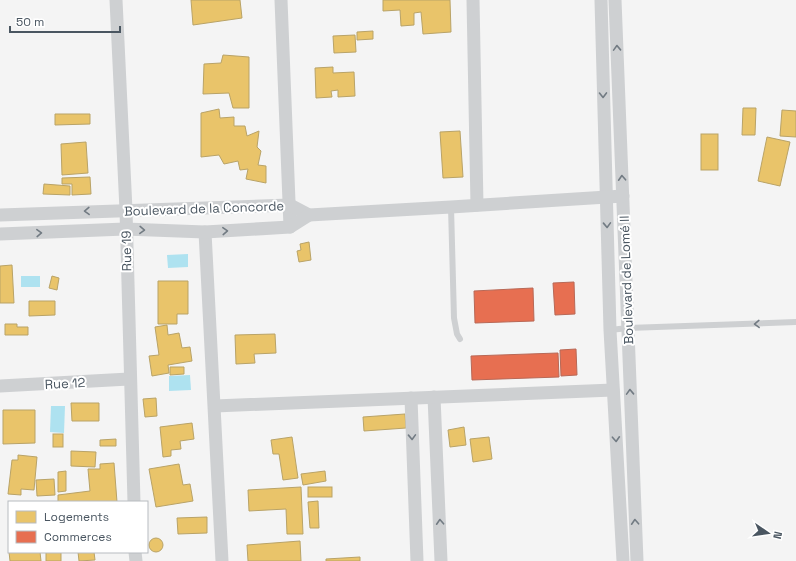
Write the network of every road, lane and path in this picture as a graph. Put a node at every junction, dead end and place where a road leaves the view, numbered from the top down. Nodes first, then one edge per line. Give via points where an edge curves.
1 (116, 0) edge
2 (281, 0) edge
3 (473, 0) edge
4 (601, 0) edge
5 (615, 0) edge
6 (623, 196) junction
7 (606, 197) junction
8 (290, 205) junction
9 (477, 205) junction
10 (451, 208) junction
11 (126, 210) junction
12 (0, 215) edge
13 (309, 215) junction
14 (290, 227) junction
15 (125, 229) junction
16 (205, 232) junction
17 (0, 234) edge
18 (796, 322) edge
19 (628, 328) junction
20 (610, 330) junction
21 (460, 339) dead end
22 (129, 379) junction
23 (0, 386) edge
24 (613, 390) junction
25 (434, 397) junction
26 (411, 398) junction
27 (215, 406) junction
28 (134, 501) edge
29 (222, 561) edge
30 (417, 561) edge
31 (441, 561) edge
32 (622, 561) edge
33 (637, 561) edge

1 - 11 street, Rue 19
2 - 8 street
3 - 9 street
4 -> 7 street, Boulevard de Lomé II
6 -> 5 street, Boulevard de Lomé II
6 - 7 street
6 - 19 street, Boulevard de Lomé II
7 - 9 street
7 -> 20 street, Boulevard de Lomé II
8 - 11 street, Boulevard de la Concorde
8 - 13 street, Boulevard de la Concorde
8 - 14 street
9 - 10 street
10 - 13 street
10 - 21 lane via 454,318
11 -> 12 street, Boulevard de la Concorde
11 - 15 street, Rue 19
13 - 14 street, Boulevard de la Concorde
16 -> 14 street, Boulevard de la Concorde
15 -> 16 street, Boulevard de la Concorde
17 -> 15 street, Boulevard de la Concorde
15 - 22 street, Rue 19
16 - 27 street
18 -> 19 lane
19 - 20 lane
33 -> 19 street, Boulevard de Lomé II
20 - 24 street, Boulevard de Lomé II
22 - 23 street, Rue 12
22 - 28 street, Rue 19
24 - 25 street
24 -> 32 street, Boulevard de Lomé II
25 - 26 street
31 -> 25 street
26 - 27 street
26 -> 30 street
27 - 29 street

